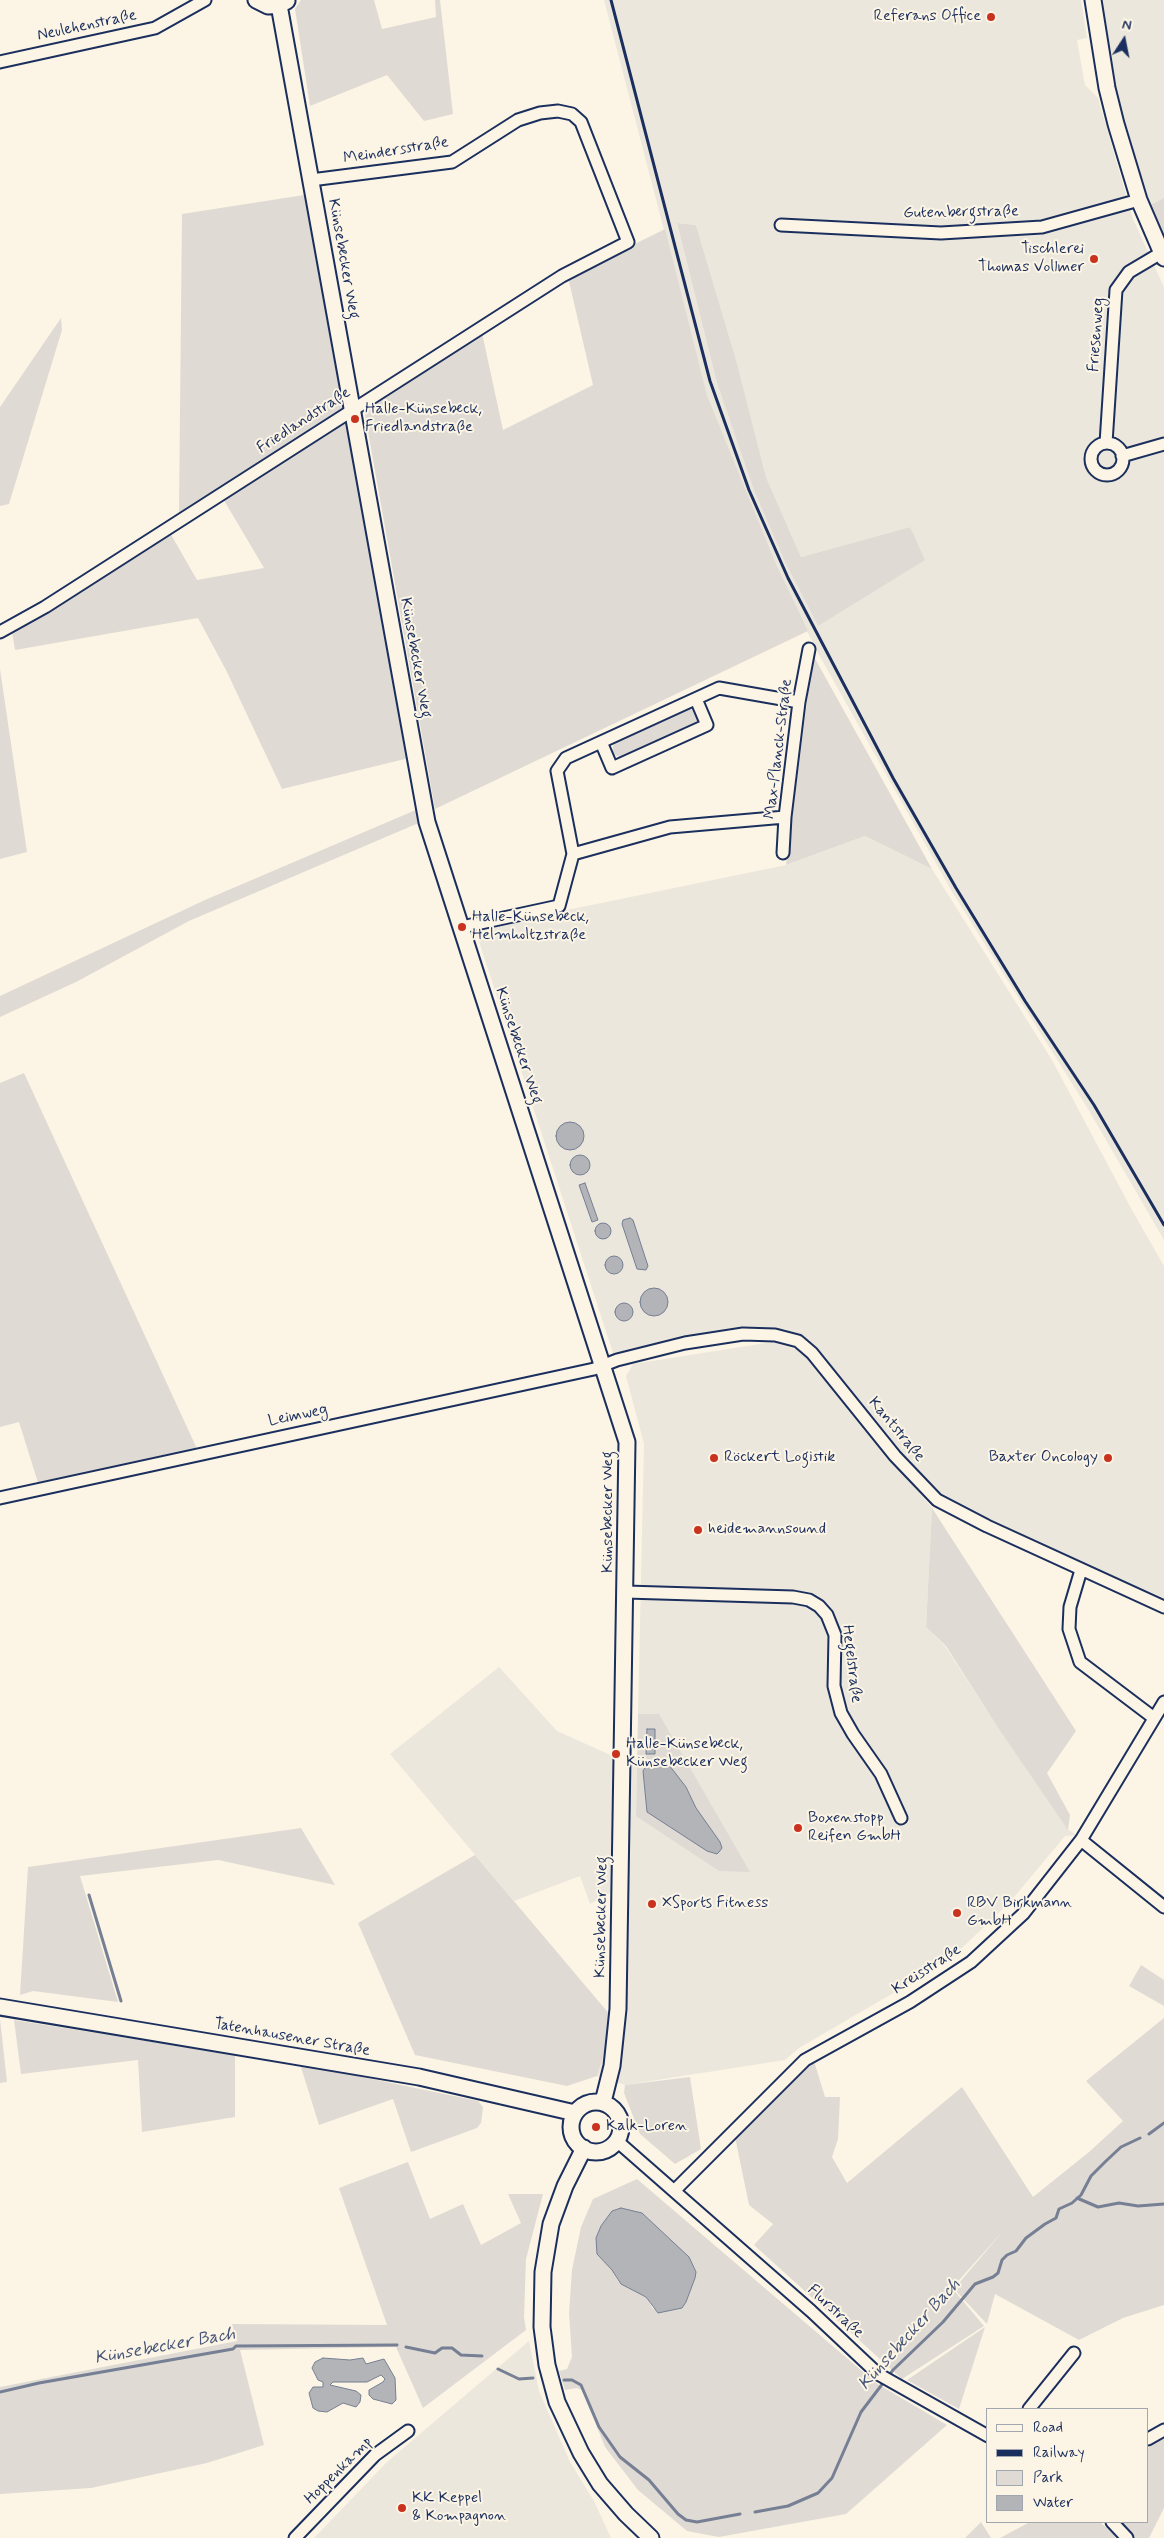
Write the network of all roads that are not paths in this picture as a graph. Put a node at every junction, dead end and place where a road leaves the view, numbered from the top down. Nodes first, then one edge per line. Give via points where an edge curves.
1 (205, 0) edge
2 (256, 0) edge
3 (1093, 0) edge
4 (283, 2) edge
5 (0, 62) edge
6 (311, 180) junction
7 (1139, 200) junction
8 (781, 225) dead end
9 (628, 242) joint
10 (1163, 255) edge
11 (353, 411) junction
12 (1106, 443) junction
13 (1164, 444) edge
14 (1122, 456) junction
15 (0, 632) edge
16 (809, 649) dead end
17 (696, 699) junction
18 (799, 702) junction
19 (601, 742) junction
20 (785, 817) junction
21 (783, 853) dead end
22 (573, 854) junction
23 (462, 927) junction
24 (603, 1366) junction
25 (0, 1498) edge
26 (1080, 1570) junction
27 (626, 1592) junction
28 (1164, 1607) edge
29 (1164, 1702) edge
30 (1154, 1718) junction
31 (901, 1818) dead end
32 (1080, 1840) junction
33 (1164, 1907) edge
34 (0, 2008) edge
35 (603, 2102) junction
36 (575, 2113) junction
37 (617, 2141) junction
38 (584, 2148) junction
39 (675, 2190) junction
40 (1074, 2353) dead end
41 (1030, 2408) edge
42 (1164, 2430) edge
43 (408, 2431) dead end
44 (986, 2435) edge
45 (1149, 2438) edge
46 (1113, 2523) edge
47 (644, 2536) edge
48 (295, 2538) edge
49 (1127, 2538) edge

1 - 5 street, Neulehenstraße via 155,28
2 - 4 street via 268,6
3 - 7 street via 1107,88
4 - 6 street, Künsebecker Weg
6 - 9 street, Meindersstraße via 452,162 518,120 558,111 572,114 581,122
6 - 11 street, Künsebecker Weg
7 - 8 street, Gutenbergstraße via 1042,227 941,233
7 - 10 street
9 - 11 street, Friedlandstraße via 562,276
10 - 12 street, Friesenweg via 1129,272 1116,290
11 - 15 street, Friedlandstraße via 45,607
11 - 23 street, Künsebecker Weg via 428,822
12 - 14 street via 1115,445
12 - 14 street via 1097,446 1092,454 1092,463 1098,471 1107,474 1117,471
13 - 14 street
16 - 18 street, Max-Planck-Straße
17 - 18 street via 719,688
17 - 19 street
17 - 19 street via 707,725 673,741 612,768
18 - 20 street, Max-Planck-Straße
19 - 22 street via 566,758 557,772
20 - 21 street, Max-Planck-Straße
20 - 22 street via 670,827
22 - 23 street via 559,906
23 - 24 street, Künsebecker Weg
24 - 25 street, Leimweg
24 - 26 street, Kantstraße via 684,1343 743,1334 787,1336 812,1353 895,1456 937,1500
24 - 27 street, Künsebecker Weg via 626,1442
26 - 28 street, Kantstraße
26 - 30 street via 1068,1628 1080,1662
27 - 31 street, Hegelstraße via 793,1597 810,1600 819,1606 827,1615 834,1635 834,1686 841,1713 881,1774
27 - 35 street, Künsebecker Weg via 618,2010 612,2066
29 - 30 street, Kreisstraße
30 - 32 street, Kreisstraße
32 - 33 street
32 - 39 street, Kreisstraße via 1023,1914 971,1962 910,2002 805,2060
34 - 36 street, Tatenhausener Straße via 419,2078
35 - 36 street via 586,2104
35 - 37 street via 620,2117
36 - 38 street via 572,2129
37 - 38 street via 606,2150
37 - 39 street
38 - 47 street via 551,2224 542,2272 542,2327 547,2365 557,2402 581,2453 600,2484
39 - 44 street, Flurstraße via 878,2374
40 - 41 street
42 - 45 street
43 - 48 street, Hoppenkamp via 375,2455
46 - 49 street

